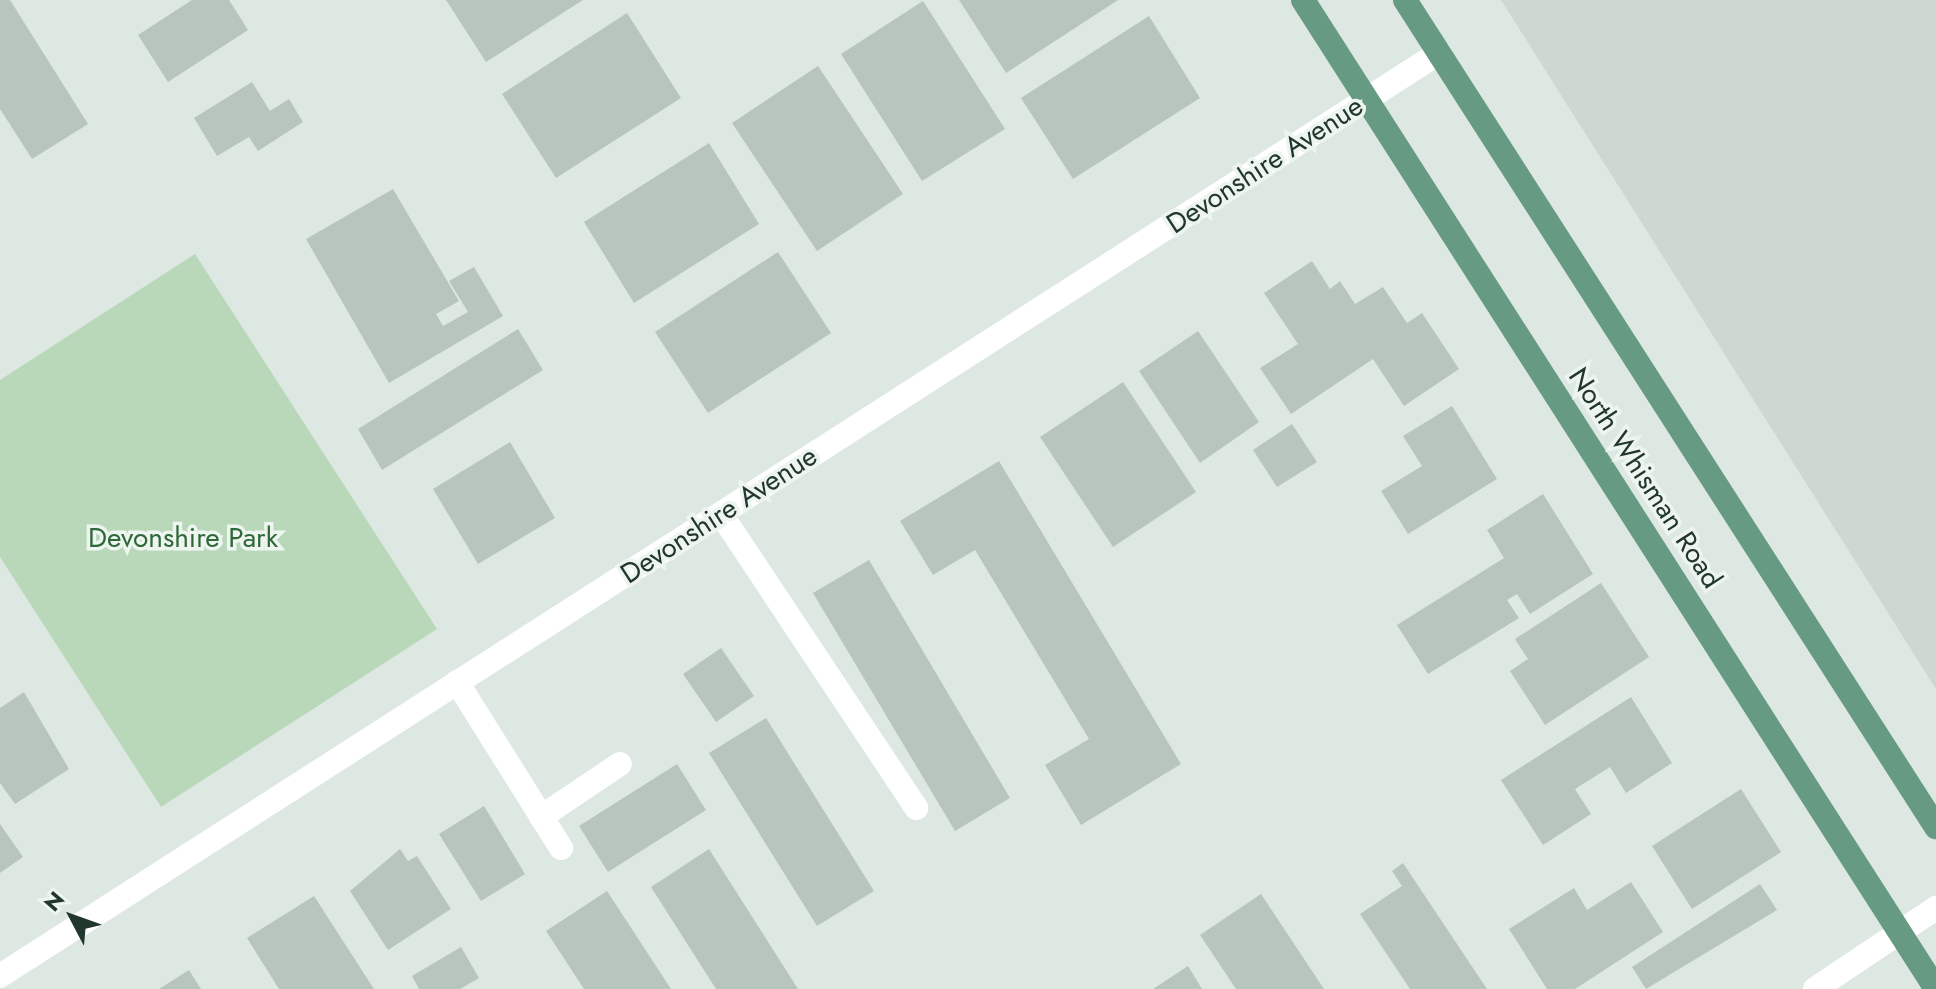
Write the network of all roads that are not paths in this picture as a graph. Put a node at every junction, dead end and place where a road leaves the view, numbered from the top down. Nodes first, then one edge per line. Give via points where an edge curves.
1 (1303, 0) edge
2 (1405, 0) edge
3 (1439, 53) junction
4 (1367, 100) junction
5 (721, 514) junction
6 (457, 682) junction
7 (620, 764) dead end
8 (916, 808) dead end
9 (541, 817) junction
10 (1936, 827) edge
11 (561, 848) dead end
12 (1936, 908) edge
13 (1899, 932) junction
14 (0, 976) edge
15 (1815, 989) edge
16 (1936, 989) edge

1 - 4 main road, North Whisman Road
2 - 3 main road, North Whisman Road
3 - 4 street, Devonshire Avenue
3 - 10 main road, North Whisman Road
4 - 5 street, Devonshire Avenue
4 - 13 main road, North Whisman Road
5 - 6 street, Devonshire Avenue
5 - 8 street
6 - 9 street
6 - 14 street, Devonshire Avenue
7 - 9 street
9 - 11 street
12 - 13 street
13 - 15 street
13 - 16 main road, North Whisman Road

